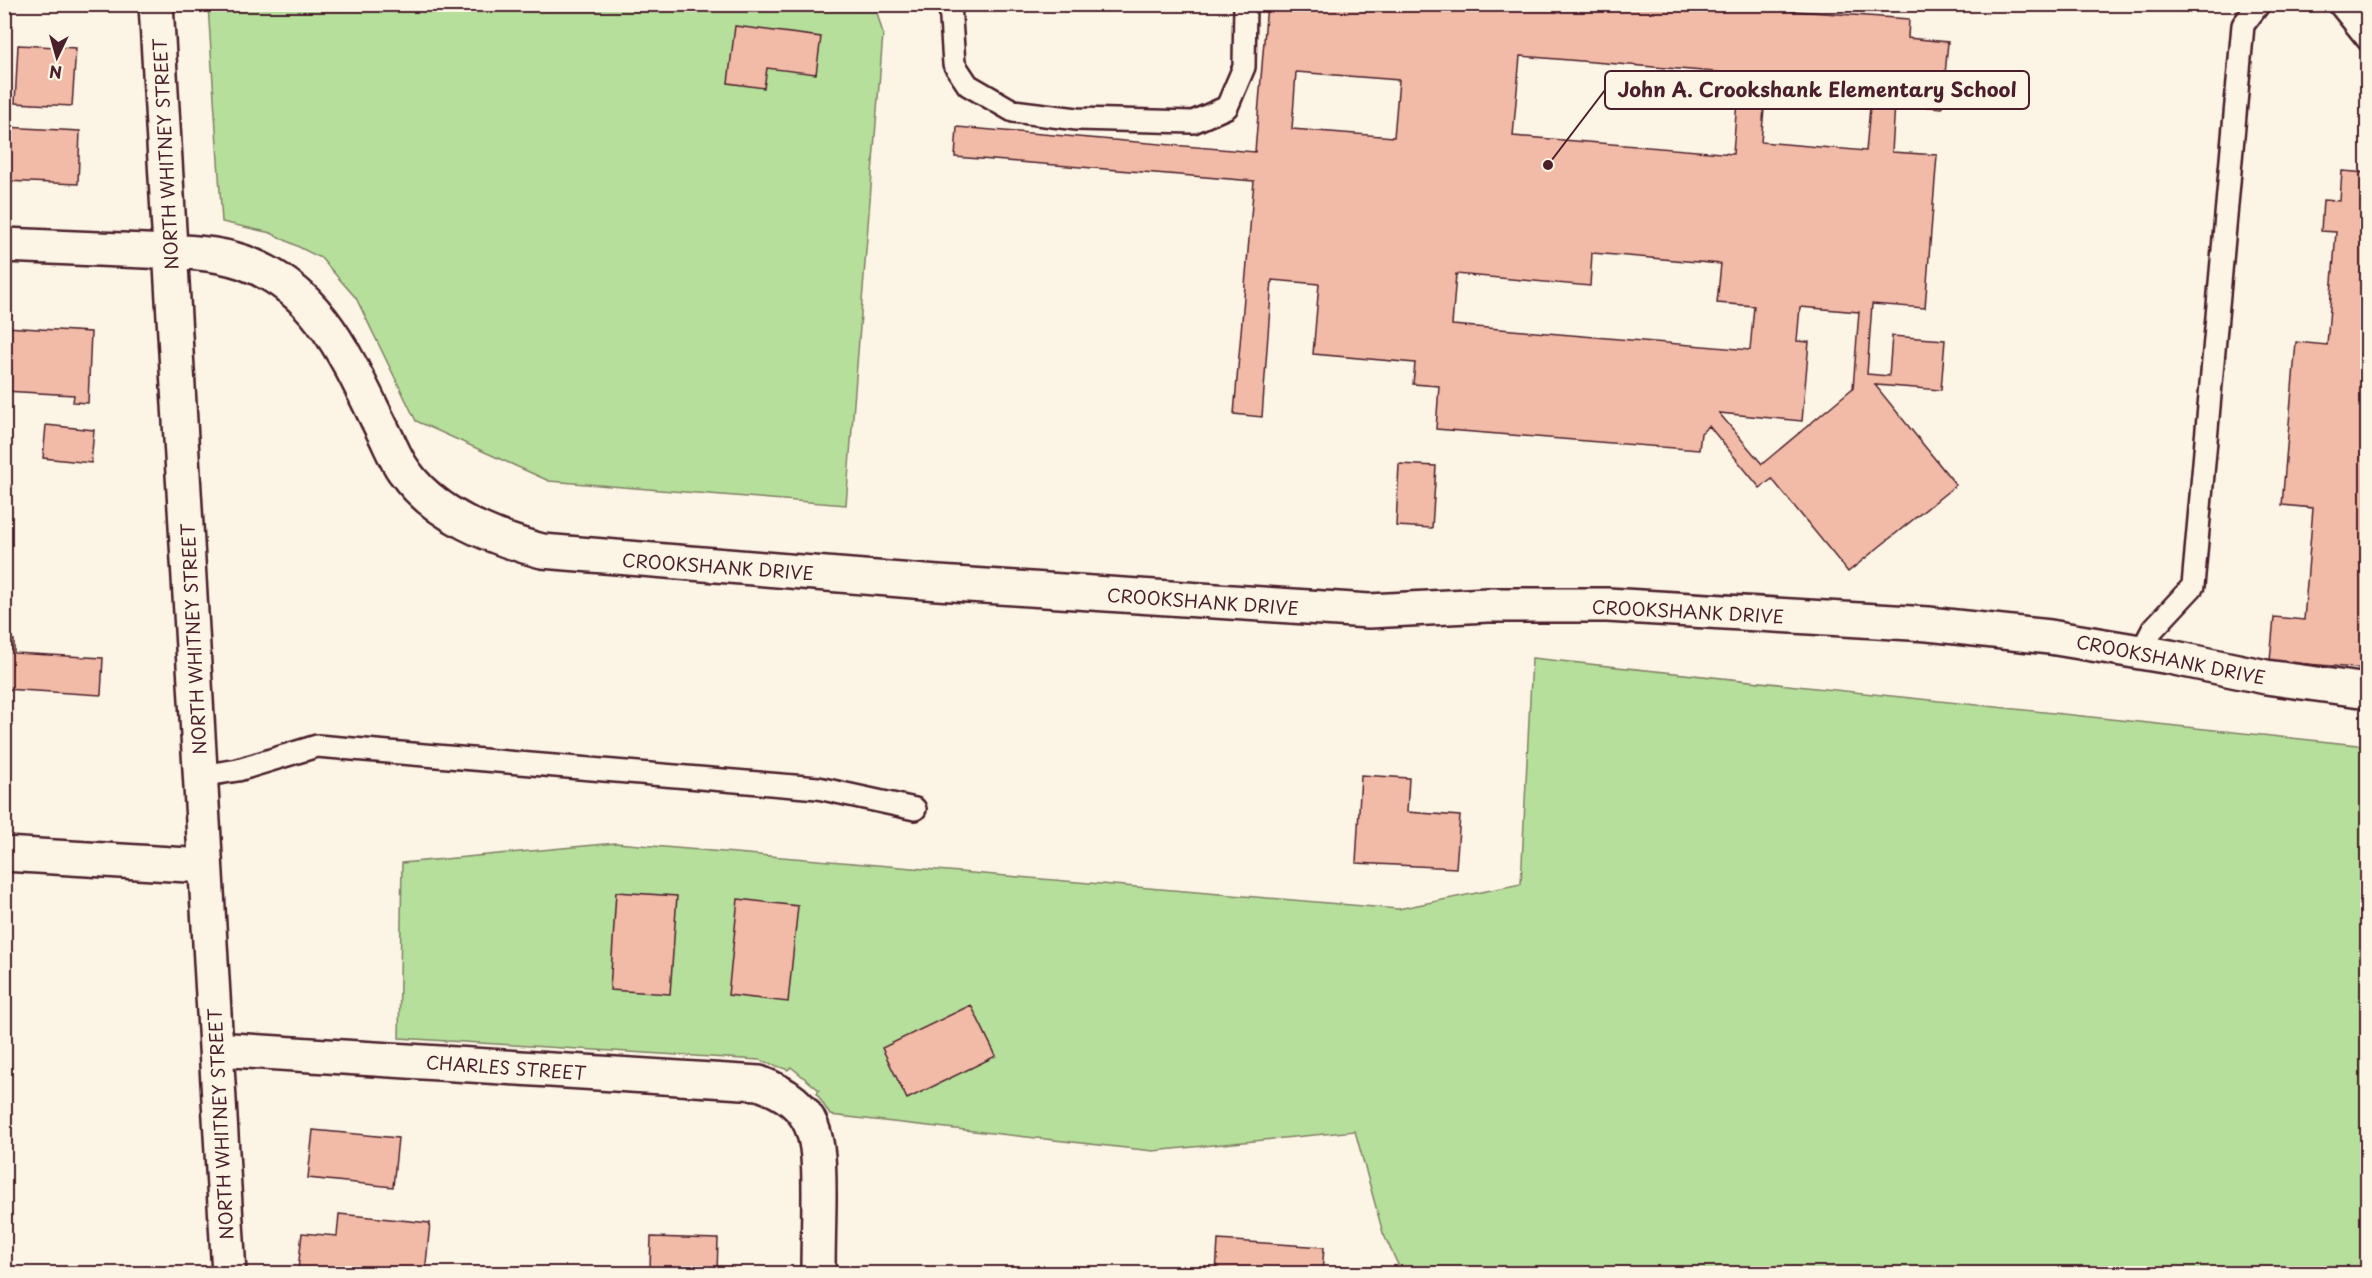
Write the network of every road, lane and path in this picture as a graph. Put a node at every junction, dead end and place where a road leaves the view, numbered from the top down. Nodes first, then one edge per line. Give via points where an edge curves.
1 (156, 4) edge
2 (950, 4) edge
3 (1245, 4) edge
4 (2259, 4) edge
5 (2338, 4) edge
6 (2367, 40) edge
7 (4, 245) edge
8 (170, 252) junction
9 (2141, 652) junction
10 (2367, 692) edge
11 (200, 776) junction
12 (915, 809) dead end
13 (4, 854) edge
14 (205, 866) junction
15 (216, 1049) junction
16 (229, 1274) edge
17 (818, 1274) edge

1 - 8 street, NORTH WHITNEY STREET
2 - 3 lane via 954,64 968,84 1013,111 1077,119 1193,122 1227,107 1244,67
4 - 9 lane via 2243,24 2193,586 2153,629
5 - 6 lane
7 - 8 street, CROOKSHANK DRIVE
8 - 9 street, CROOKSHANK DRIVE via 212,254 244,262 288,286 324,320 338,341 404,472 453,515 481,531 542,551 938,584 1370,611 1488,605 1607,605 1904,623 2050,637
8 - 11 street, NORTH WHITNEY STREET
9 - 10 street, CROOKSHANK DRIVE
11 - 12 lane via 238,770 316,746 818,788
11 - 14 street, NORTH WHITNEY STREET
13 - 14 street
14 - 15 street, NORTH WHITNEY STREET
15 - 16 street, NORTH WHITNEY STREET
15 - 17 street, CHARLES STREET via 759,1083 781,1091 806,1114 816,1135

